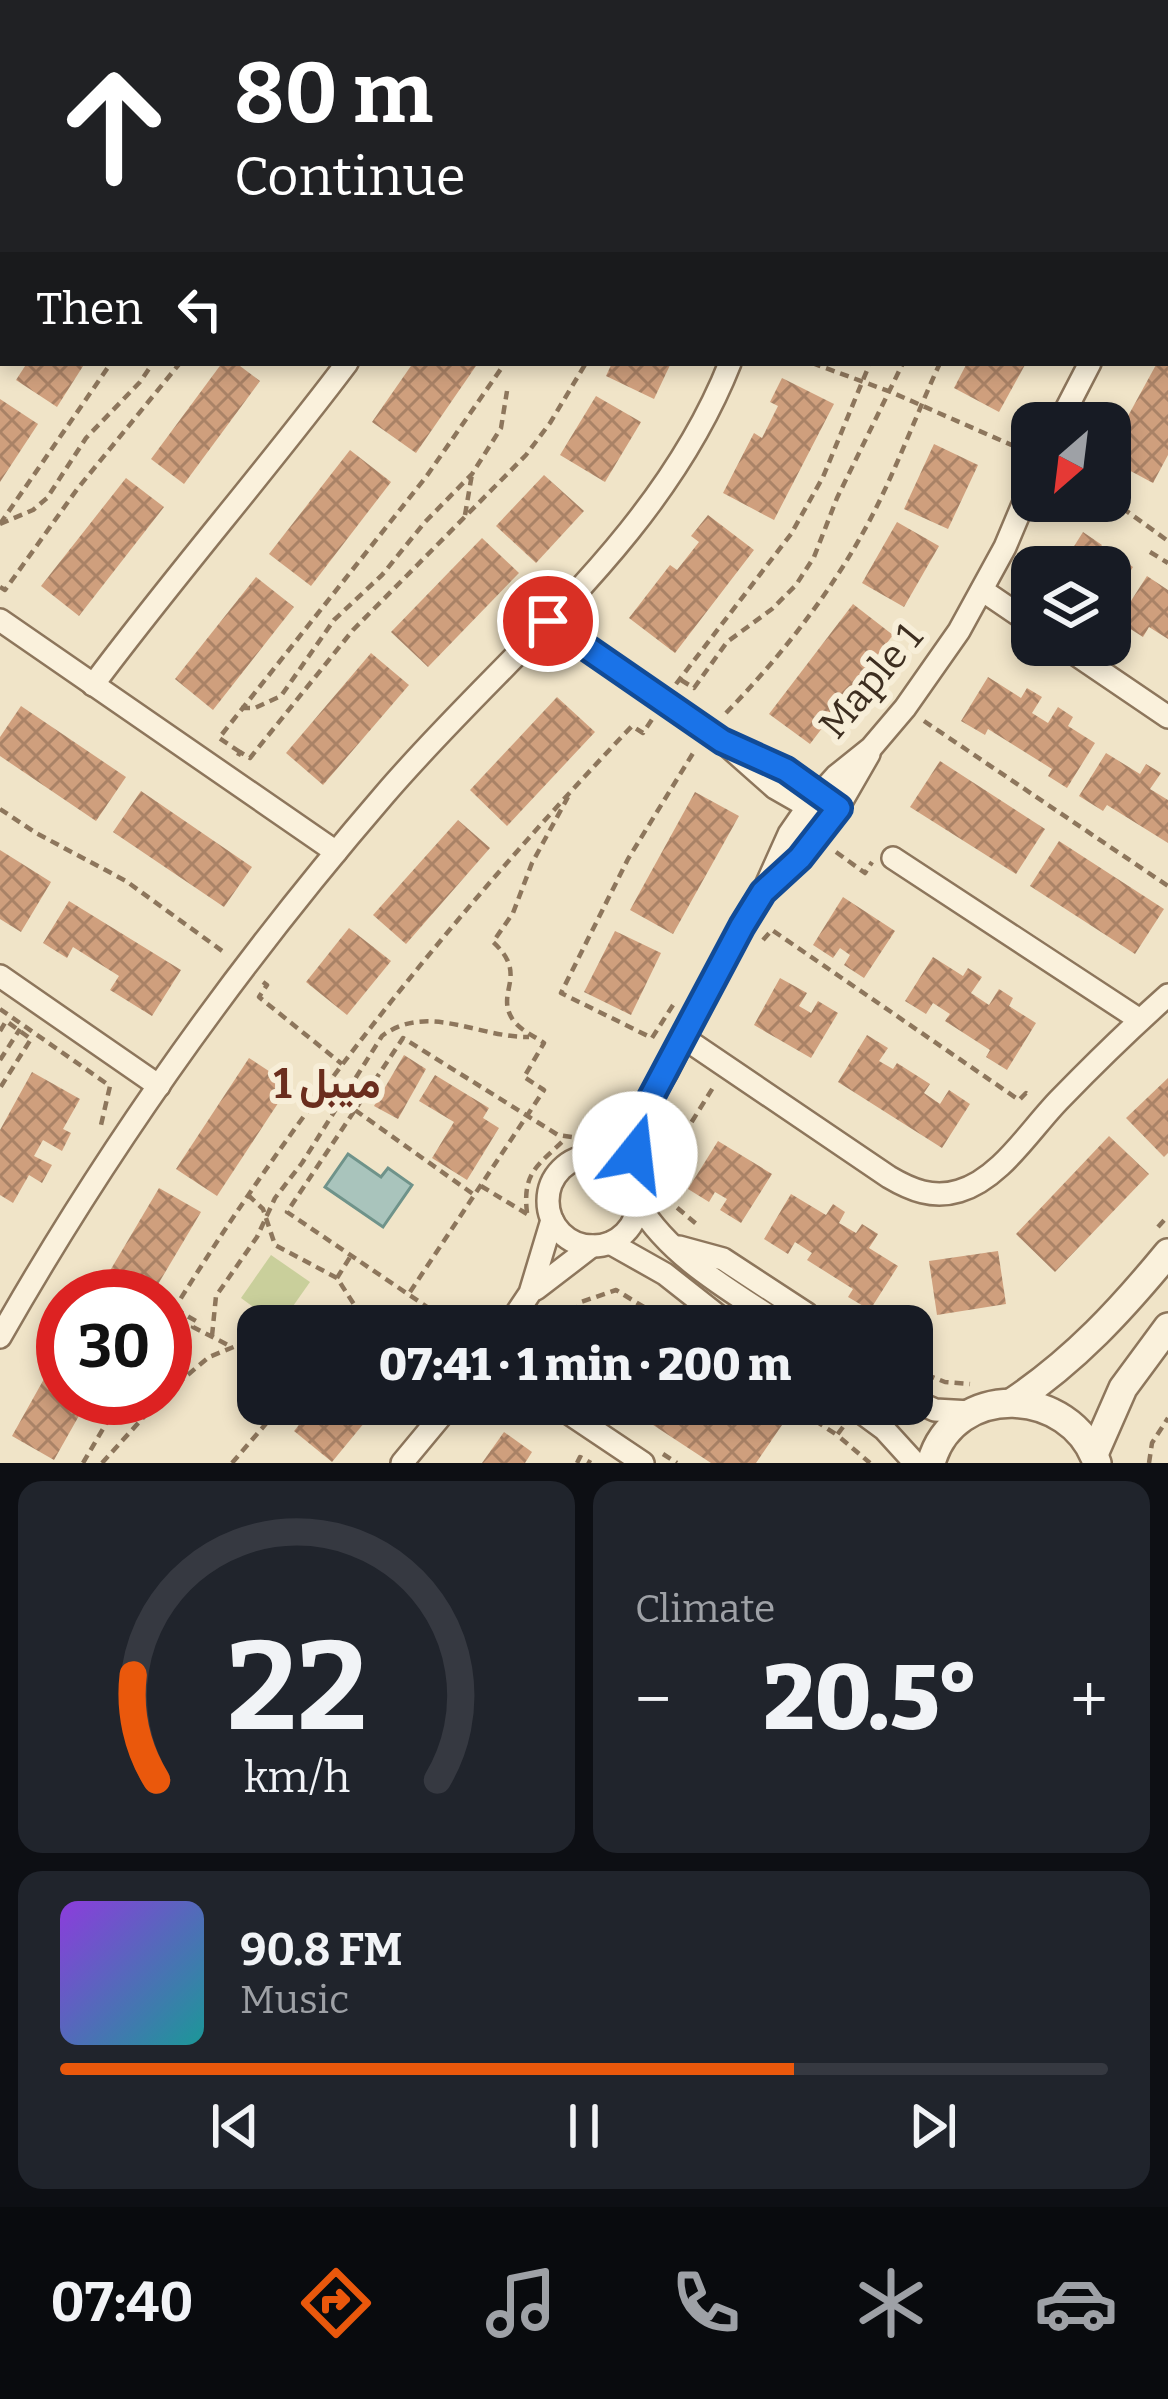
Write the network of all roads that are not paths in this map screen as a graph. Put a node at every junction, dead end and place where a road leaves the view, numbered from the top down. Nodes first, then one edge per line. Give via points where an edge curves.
1 (345, 366) edge
2 (729, 366) edge
3 (1088, 366) edge
4 (1070, 402) edge
5 (1014, 522) edge
6 (982, 590) junction
7 (1011, 610) edge
8 (0, 620) edge
9 (548, 621) junction
10 (1093, 666) edge
11 (93, 685) junction
12 (1168, 717) edge
13 (872, 748) junction
14 (813, 800) junction
15 (835, 815) junction
16 (336, 852) junction
17 (893, 858) road end
18 (763, 892) junction
19 (0, 976) edge
20 (1168, 995) edge
21 (1140, 1020) junction
22 (684, 1038) junction
23 (160, 1086) junction
24 (648, 1103) junction
25 (597, 1155) junction
26 (634, 1180) junction
27 (639, 1205) junction
28 (552, 1220) junction
29 (601, 1244) junction
30 (672, 1246) junction
31 (1168, 1253) edge
32 (530, 1293) junction
33 (522, 1305) edge
34 (704, 1305) edge
35 (755, 1305) edge
36 (793, 1305) edge
37 (1168, 1327) edge
38 (0, 1336) edge
39 (1015, 1401) junction
40 (933, 1409) edge
41 (971, 1412) junction
42 (434, 1425) edge
43 (586, 1425) edge
44 (879, 1425) edge
45 (1096, 1458) edge
46 (403, 1463) edge
47 (643, 1463) edge
48 (915, 1463) edge
49 (931, 1463) edge

1 - 11 street
2 - 9 street via 645,515
3 - 4 street
5 - 6 street, Maple 1
6 - 7 street
6 - 13 street, Maple 1
8 - 11 street
9 - 14 street via 722,741 760,777
9 - 16 street
10 - 12 street
11 - 16 street
13 - 14 street, Maple 1
13 - 15 street
14 - 15 street
14 - 18 street, Maple 1
15 - 18 street
16 - 23 street
17 - 21 street
18 - 22 street, Maple 1
19 - 23 street
20 - 21 street
21 - 22 street via 979,1183 923,1193
22 - 24 street, Maple 1
23 - 38 street
24 - 25 street, Maple 1
24 - 26 street
25 - 26 street
25 - 28 street via 562,1168 551,1184
26 - 27 street
27 - 29 street via 624,1234
27 - 30 street
28 - 29 street via 576,1243
28 - 32 street
29 - 32 street
29 - 34 street via 665,1274
30 - 35 street
30 - 36 street via 723,1259
31 - 39 street via 1114,1320
32 - 33 street
37 - 45 street via 1123,1388
39 - 41 street
39 - 45 street via 1053,1411
40 - 41 street
41 - 49 street via 950,1429
42 - 46 street
43 - 47 street
44 - 48 street

